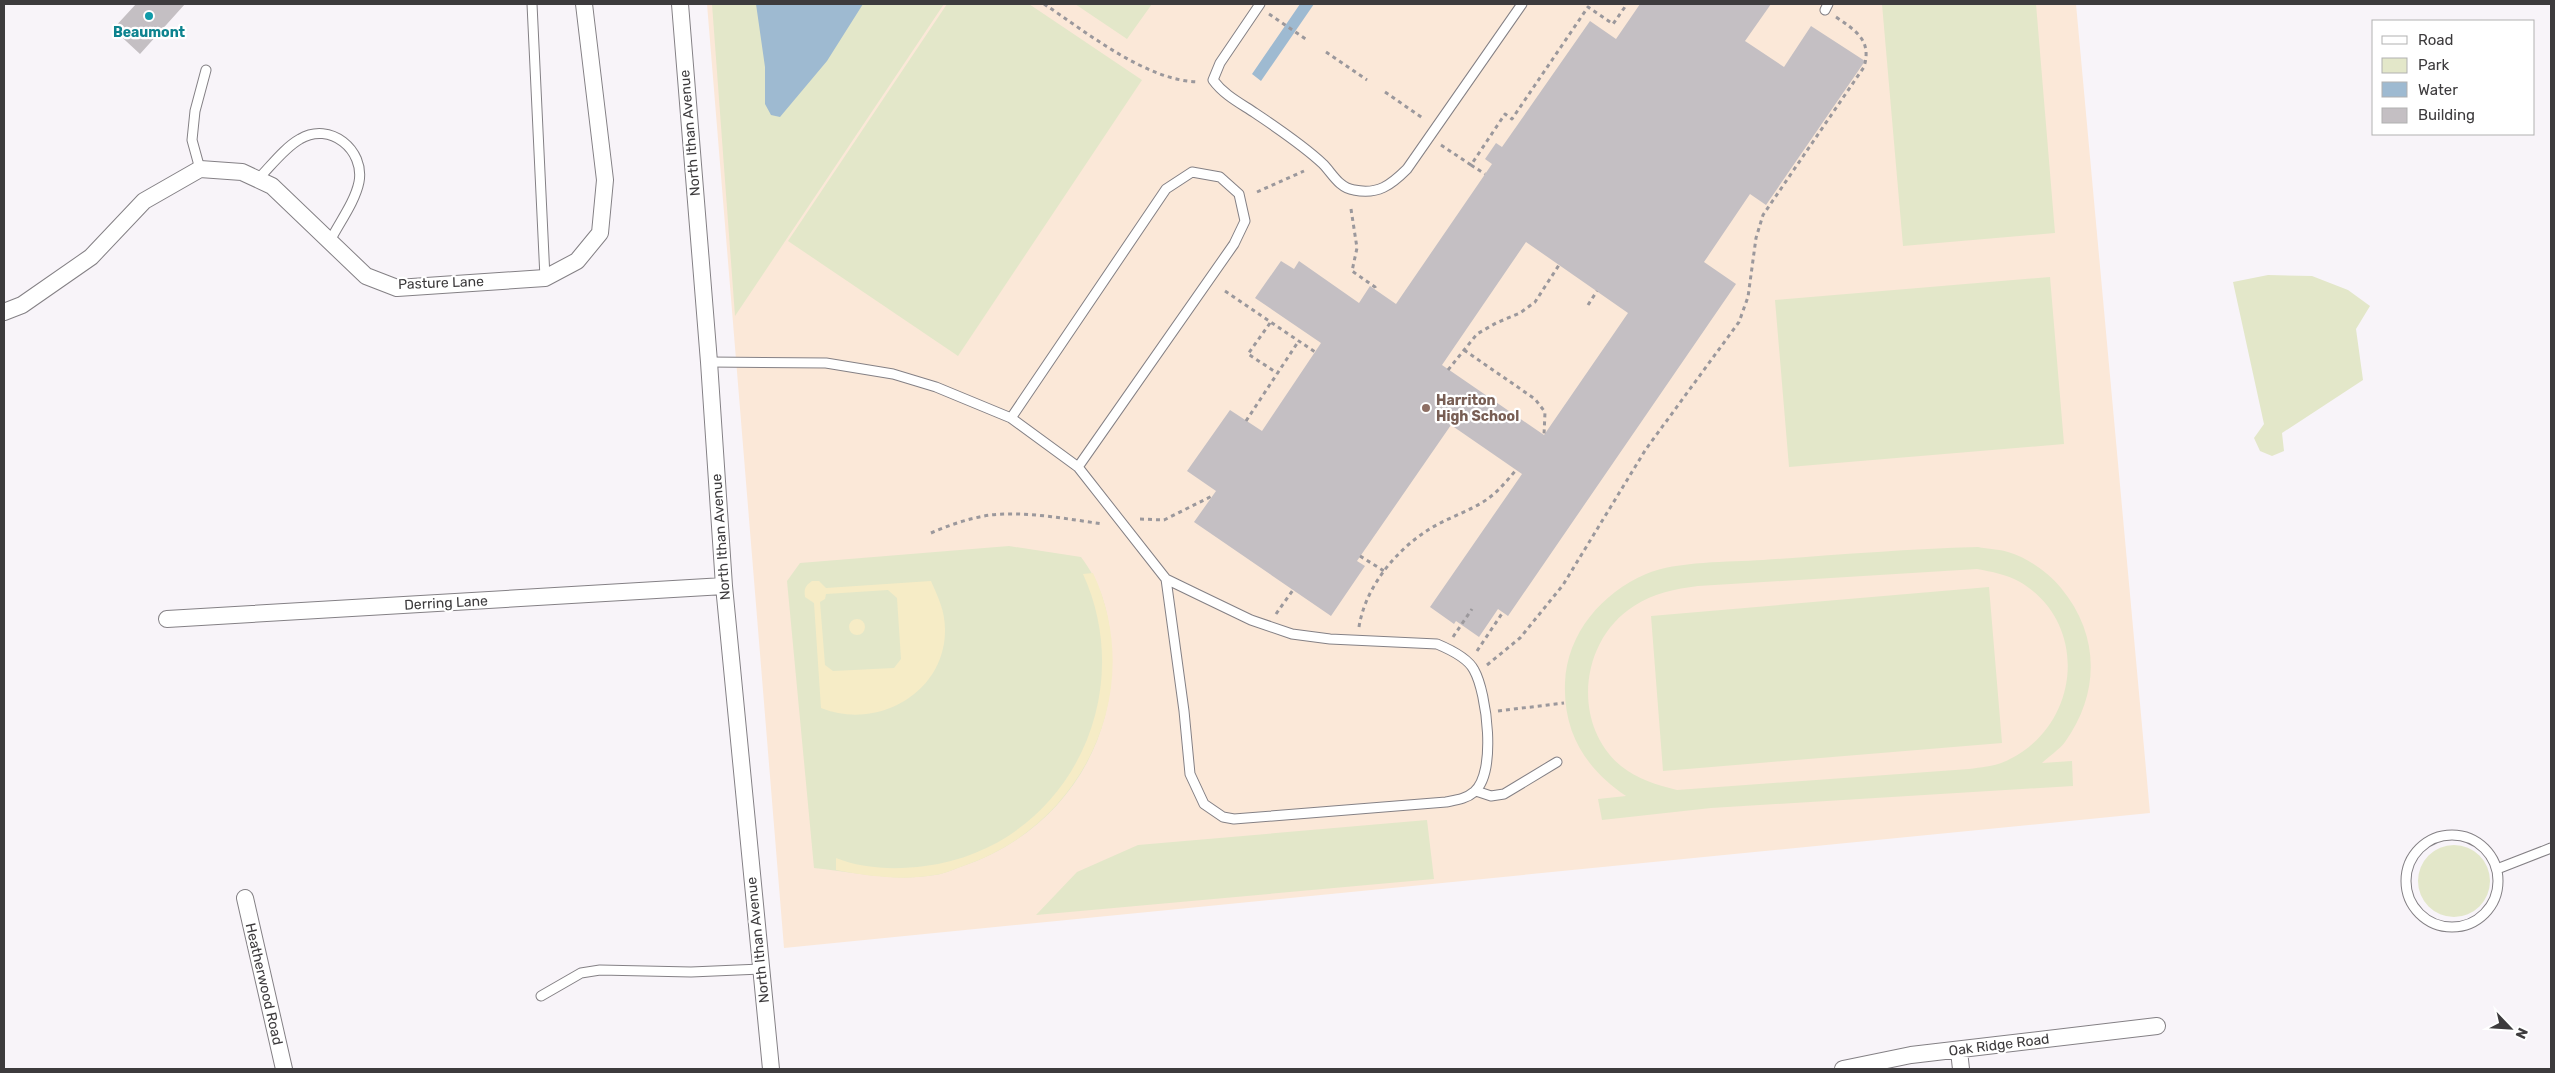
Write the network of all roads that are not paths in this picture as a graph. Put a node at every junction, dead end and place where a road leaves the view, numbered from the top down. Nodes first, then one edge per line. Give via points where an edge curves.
1 (532, 4) edge
2 (584, 4) edge
3 (680, 4) edge
4 (1260, 4) edge
5 (1522, 4) edge
6 (206, 70) dead end
7 (200, 169) junction
8 (258, 179) junction
9 (330, 241) junction
10 (544, 278) junction
11 (4, 312) edge
12 (709, 362) junction
13 (1011, 418) junction
14 (1078, 467) junction
15 (1166, 579) junction
16 (724, 586) junction
17 (168, 619) dead end
18 (1557, 762) dead end
19 (1476, 791) junction
20 (2551, 848) edge
21 (2496, 869) junction
22 (245, 898) dead end
23 (761, 969) junction
24 (541, 996) dead end
25 (2156, 1026) dead end
26 (1959, 1051) junction
27 (284, 1069) edge
28 (771, 1069) edge
29 (1843, 1069) edge
30 (1961, 1069) edge

1 - 10 lane
2 - 10 street, Pasture Lane via 605,180 600,233 577,261
3 - 12 street, North Ithan Avenue
4 - 5 lane via 1220,62 1213,80 1220,90 1323,164 1335,180 1352,190 1374,192 1392,184 1407,169
6 - 7 lane via 195,111 192,140
7 - 8 street, Pasture Lane via 242,172
7 - 11 street via 144,201 91,257 22,305
8 - 9 street, Pasture Lane via 272,186
8 - 9 lane via 300,138 326,134 350,146 360,171 358,184
9 - 10 street, Pasture Lane via 366,276 397,288
12 - 13 lane via 826,363 893,374 936,387
12 - 16 street, North Ithan Avenue
13 - 14 lane
13 - 14 lane via 1166,189 1192,172 1220,177 1239,194 1245,222 1234,244
14 - 15 lane
15 - 19 lane via 1251,620 1292,634 1330,639 1425,642 1450,650 1473,668 1480,682 1488,761
15 - 19 lane via 1190,774 1204,804 1214,811 1234,819 1446,802 1462,799
16 - 17 street, Derring Lane
16 - 23 street, North Ithan Avenue
18 - 19 lane via 1504,794 1491,796
20 - 21 lane
21 - 21 lane via 2491,856 2468,838 2438,837 2415,854 2408,868 2407,891 2420,914 2431,922 2444,926 2469,924 2479,919 2493,902 2497,891
22 - 27 street, Heatherwood Road
23 - 24 lane via 691,972 600,970 581,973
23 - 28 street, North Ithan Avenue
25 - 26 street, Oak Ridge Road
26 - 29 street, Oak Ridge Road via 1911,1055
26 - 30 street

